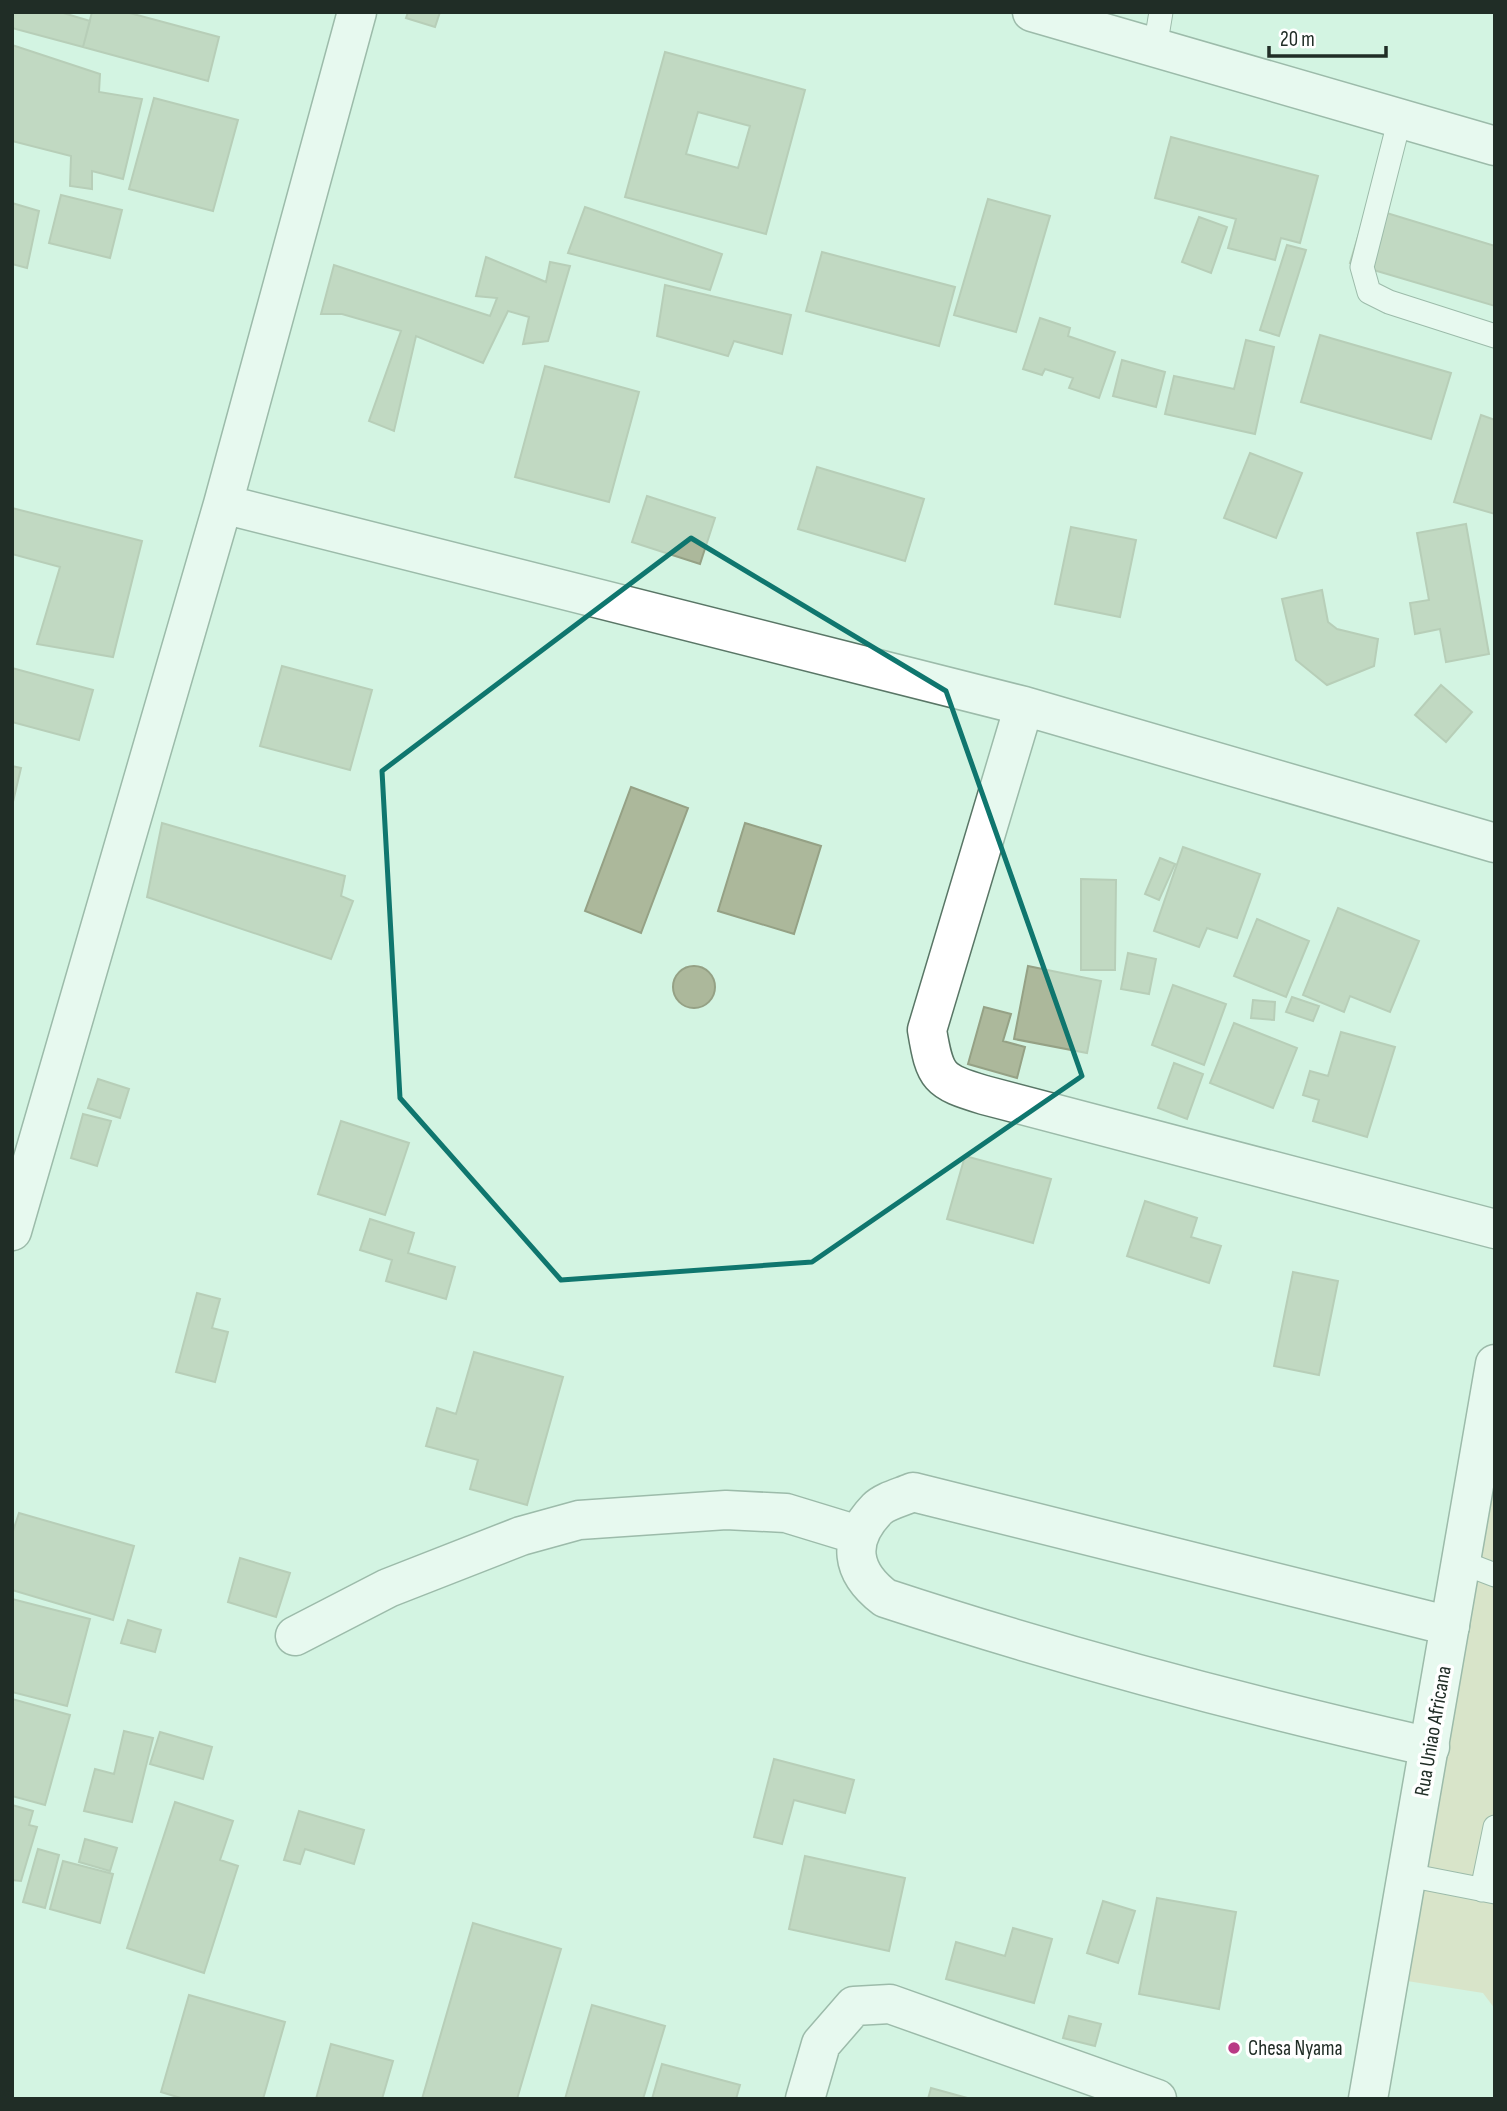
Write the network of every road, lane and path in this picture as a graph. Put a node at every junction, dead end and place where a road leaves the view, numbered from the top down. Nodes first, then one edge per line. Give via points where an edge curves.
1 (357, 12) edge
2 (1038, 13) edge
3 (1158, 30) edge
4 (1400, 118) junction
5 (1495, 145) edge
6 (1495, 336) edge
7 (223, 505) junction
8 (1024, 706) junction
9 (1495, 844) edge
10 (1495, 1229) edge
11 (12, 1231) edge
12 (1495, 1364) edge
13 (858, 1535) junction
14 (1478, 1569) edge
15 (1450, 1626) junction
16 (295, 1636) dead end
17 (1430, 1747) junction
18 (1495, 1827) edge
19 (1408, 1875) junction
20 (1489, 1891) edge
21 (805, 2099) edge
22 (1157, 2099) edge
23 (1368, 2099) edge

1 - 7 street
2 - 3 street
3 - 4 street
4 - 5 street
4 - 6 lane via 1362,267 1368,292
7 - 8 street
7 - 11 street
8 - 9 street
8 - 10 street via 927,1030 933,1067 952,1085 984,1095
12 - 14 street, Rua Uniao Africana
13 - 15 street via 879,1507 913,1492
13 - 16 street via 796,1516 726,1510 579,1520 521,1536 388,1588
13 - 17 street via 856,1559 867,1584 885,1598 1038,1648 1292,1716
14 - 15 street, Rua Uniao Africana
15 - 17 street, Rua Uniao Africana
17 - 19 street, Rua Uniao Africana
18 - 20 lane
19 - 20 lane
19 - 23 street, Rua Uniao Africana
21 - 22 street via 821,2044 854,2006 890,2004

